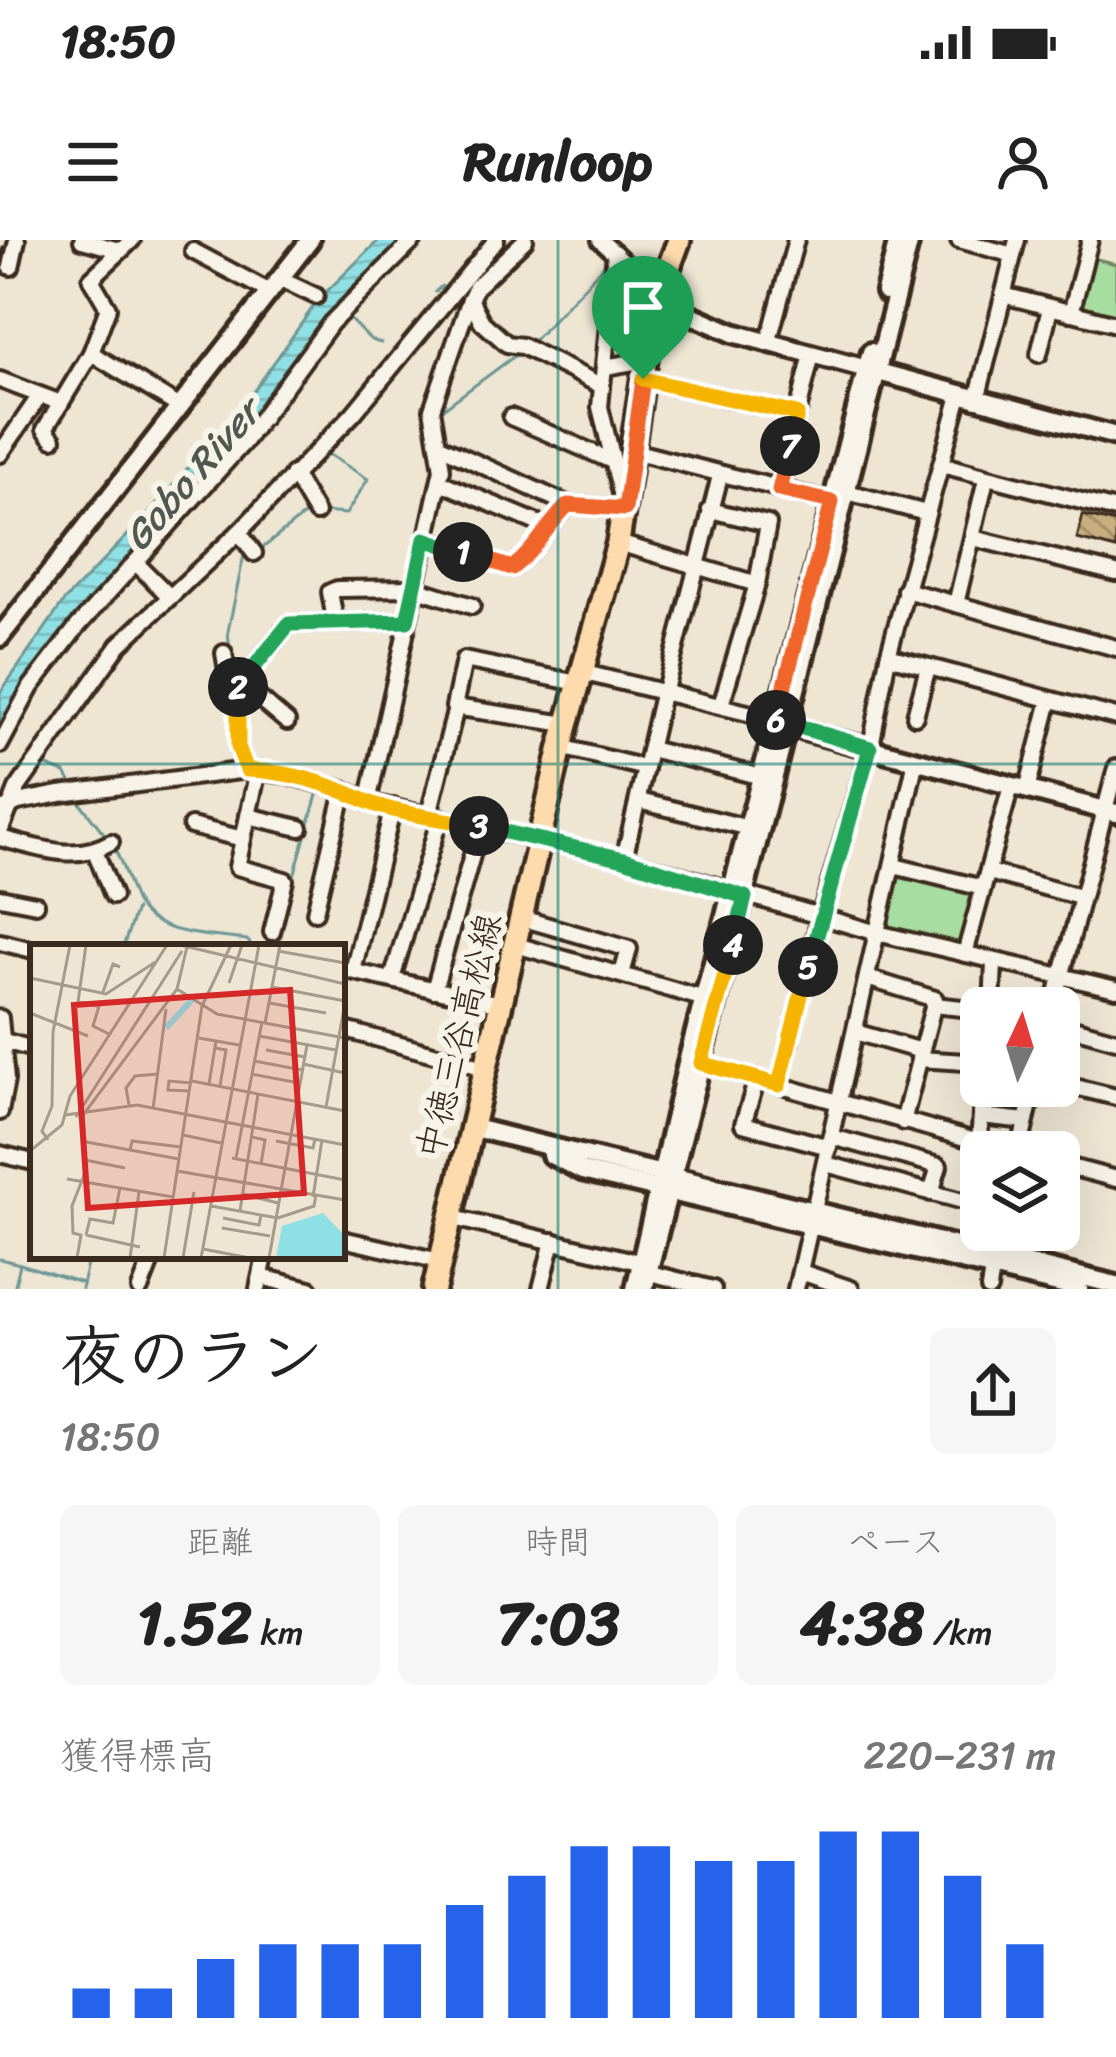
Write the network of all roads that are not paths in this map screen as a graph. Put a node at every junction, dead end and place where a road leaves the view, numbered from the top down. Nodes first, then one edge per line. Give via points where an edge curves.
1 (16, 240) edge
2 (82, 240) edge
3 (132, 240) edge
4 (310, 240) edge
5 (414, 240) edge
6 (496, 240) edge
7 (525, 240) edge
8 (600, 240) edge
9 (679, 240) edge
10 (796, 240) edge
11 (898, 240) edge
12 (910, 240) edge
13 (959, 240) edge
14 (1090, 240) edge
15 (1015, 247) edge
16 (119, 250) junction
17 (193, 251) dead end
18 (615, 253) junction
19 (473, 266) junction
20 (10, 267) dead end
21 (482, 281) junction
22 (275, 285) junction
23 (657, 291) junction
24 (1003, 295) junction
25 (316, 296) dead end
26 (470, 299) junction
27 (1050, 308) junction
28 (1071, 314) junction
29 (1116, 325) edge
30 (768, 344) junction
31 (92, 353) junction
32 (812, 354) junction
33 (1040, 354) dead end
34 (605, 367) junction
35 (644, 370) junction
36 (871, 371) junction
37 (0, 380) edge
38 (602, 386) junction
39 (38, 397) junction
40 (968, 397) junction
41 (61, 403) junction
42 (180, 407) junction
43 (797, 414) junction
44 (511, 417) dead end
45 (1116, 436) edge
46 (52, 439) dead end
47 (442, 447) junction
48 (633, 451) junction
49 (0, 454) edge
50 (610, 460) junction
51 (942, 465) junction
52 (293, 474) junction
53 (720, 476) junction
54 (986, 479) junction
55 (440, 482) junction
56 (779, 490) junction
57 (838, 495) junction
58 (568, 505) junction
59 (625, 509) junction
60 (710, 510) junction
61 (1116, 510) edge
62 (926, 512) junction
63 (316, 513) dead end
64 (547, 527) junction
65 (239, 532) junction
66 (973, 538) junction
67 (425, 539) junction
68 (618, 543) junction
69 (254, 553) dead end
70 (136, 563) junction
71 (695, 566) junction
72 (1116, 573) edge
73 (758, 584) junction
74 (415, 588) junction
75 (905, 590) junction
76 (170, 597) junction
77 (956, 604) junction
78 (472, 606) dead end
79 (335, 620) junction
80 (407, 621) junction
81 (0, 637) edge
82 (1116, 648) edge
83 (224, 653) dead end
84 (887, 656) junction
85 (928, 667) junction
86 (579, 678) junction
87 (230, 683) junction
88 (664, 690) junction
89 (1050, 700) junction
90 (722, 705) junction
91 (456, 708) junction
92 (915, 716) dead end
93 (1116, 717) edge
94 (287, 722) dead end
95 (783, 722) junction
96 (567, 724) junction
97 (0, 745) edge
98 (561, 747) junction
99 (870, 748) junction
100 (650, 749) junction
101 (916, 760) junction
102 (645, 768) junction
103 (1116, 768) edge
104 (252, 770) junction
105 (762, 777) junction
106 (1019, 788) junction
107 (344, 790) junction
108 (639, 801) junction
109 (368, 802) junction
110 (393, 807) junction
111 (4, 809) edge
112 (1110, 811) edge
113 (248, 816) junction
114 (435, 816) junction
115 (190, 826) dead end
116 (480, 827) junction
117 (300, 828) dead end
118 (748, 828) junction
119 (0, 835) edge
120 (540, 838) junction
121 (243, 839) junction
122 (112, 842) dead end
123 (95, 851) junction
124 (624, 859) junction
125 (894, 866) junction
126 (988, 872) junction
127 (983, 888) junction
128 (739, 895) junction
129 (113, 896) dead end
130 (1080, 897) junction
131 (0, 898) edge
132 (36, 904) dead end
133 (314, 912) dead end
134 (820, 917) junction
135 (521, 918) junction
136 (272, 932) dead end
137 (877, 933) junction
138 (0, 942) edge
139 (516, 945) junction
140 (30, 949) edge
141 (965, 954) junction
142 (994, 962) junction
143 (347, 970) edge
144 (622, 974) junction
145 (1063, 974) junction
146 (867, 978) junction
147 (392, 980) junction
148 (993, 987) edge
149 (1059, 987) edge
150 (1116, 988) edge
151 (434, 990) junction
152 (705, 999) junction
153 (500, 1004) junction
154 (934, 1005) junction
155 (960, 1008) edge
156 (0, 1018) edge
157 (345, 1030) edge
158 (1080, 1030) edge
159 (855, 1032) junction
160 (1116, 1040) edge
161 (4, 1041) junction
162 (30, 1048) edge
163 (920, 1055) junction
164 (960, 1060) edge
165 (701, 1063) junction
166 (485, 1068) junction
167 (757, 1079) junction
168 (779, 1085) junction
169 (1080, 1088) edge
170 (1116, 1097) edge
171 (838, 1102) junction
172 (1, 1107) edge
173 (982, 1107) edge
174 (1029, 1107) edge
175 (981, 1116) junction
176 (1026, 1120) junction
177 (903, 1122) junction
178 (470, 1127) junction
179 (980, 1131) edge
180 (1023, 1131) edge
181 (960, 1138) edge
182 (831, 1142) junction
183 (0, 1154) edge
184 (30, 1161) edge
185 (826, 1164) junction
186 (1080, 1170) edge
187 (1116, 1180) edge
188 (664, 1182) junction
189 (931, 1193) junction
190 (960, 1201) edge
191 (448, 1216) junction
192 (814, 1217) junction
193 (345, 1240) edge
194 (553, 1241) junction
195 (995, 1251) edge
196 (152, 1259) edge
197 (440, 1261) junction
198 (994, 1262) junction
199 (800, 1272) junction
200 (641, 1277) edge
201 (260, 1283) edge
202 (1116, 1285) edge
203 (140, 1289) edge
204 (310, 1289) edge
205 (434, 1289) edge
206 (542, 1289) edge
207 (713, 1289) edge
208 (796, 1289) edge
209 (850, 1289) edge
210 (989, 1289) edge
211 (1078, 1289) edge

1 - 20 street
2 - 16 street
3 - 16 street
4 - 22 street
5 - 70 street via 331,323 244,442
6 - 19 street
7 - 21 street
8 - 18 street
9 - 23 main road, 中徳三谷高松線
10 - 30 street
11 - 36 street
12 - 36 street
13 - 15 street
14 - 28 street
15 - 24 street
16 - 31 street via 91,279 108,308
17 - 22 street
18 - 23 street
18 - 34 street
19 - 21 street
19 - 52 street via 353,414
21 - 26 street
22 - 25 street
22 - 42 street
23 - 30 street via 704,321
23 - 35 main road, 中徳三谷高松線
24 - 27 street
24 - 40 street
26 - 38 street via 507,344
26 - 47 street via 433,409
27 - 28 street
27 - 33 street
28 - 29 street
30 - 32 street
31 - 41 street
31 - 42 street
32 - 36 street
32 - 43 street
34 - 35 street
34 - 38 street
35 - 43 street
35 - 48 main road, 中徳三谷高松線
36 - 40 street
36 - 57 street
37 - 39 street
38 - 50 street
39 - 41 street
39 - 49 street
40 - 45 street
40 - 51 street
41 - 46 street via 45,429
42 - 81 street
43 - 56 street
44 - 50 street
47 - 55 street
47 - 58 street
48 - 53 street
48 - 59 main road, 中徳三谷高松線
50 - 59 street
51 - 54 street
51 - 62 street
52 - 63 street
52 - 65 street
53 - 56 street
53 - 60 street
54 - 61 street
54 - 66 street
55 - 64 street
55 - 67 street
56 - 57 street
57 - 62 street
57 - 95 street
58 - 59 street
58 - 64 street
59 - 68 main road, 中徳三谷高松線
60 - 71 street
60 - 73 street via 768,524
62 - 75 street
64 - 67 street via 532,554 512,568
65 - 69 street
65 - 76 street
66 - 72 street
66 - 77 street
67 - 74 street
68 - 71 street
68 - 86 main road, 中徳三谷高松線
70 - 76 street
70 - 97 street via 31,687
71 - 73 street
71 - 88 street
73 - 90 street
74 - 78 street
74 - 79 street via 337,589 330,592
74 - 80 street
75 - 77 street
75 - 84 street
76 - 111 street via 100,668
77 - 82 street
79 - 80 street
79 - 87 street via 289,624
80 - 109 street
83 - 87 street
84 - 85 street
84 - 99 street
85 - 89 street
85 - 92 street
86 - 88 street
86 - 91 street via 464,661
86 - 96 main road, 中徳三谷高松線
87 - 94 street
87 - 104 street via 238,747
88 - 90 street
88 - 100 street
89 - 93 street
89 - 106 street
90 - 95 street
91 - 96 street
91 - 114 street
95 - 99 street
95 - 105 street
95 - 128 street
96 - 98 main road, 中徳三谷高松線
98 - 102 street
98 - 120 main road, 中徳三谷高松線
99 - 101 street
99 - 134 street
100 - 102 street
100 - 105 street
101 - 106 street
101 - 125 street
102 - 108 street
103 - 112 street
104 - 107 street
104 - 111 street via 60,794
104 - 113 street
105 - 118 street
106 - 112 street
106 - 126 street
107 - 109 street
107 - 133 street
108 - 118 street
108 - 124 street
109 - 110 street
110 - 114 street
110 - 143 street
111 - 119 street
112 - 130 street
113 - 117 street
113 - 121 street
114 - 116 street
114 - 147 street
115 - 121 street
116 - 120 street
116 - 151 street
118 - 128 street
119 - 123 street via 75,855
120 - 124 street
120 - 135 main road, 中徳三谷高松線
121 - 136 street via 237,867 285,880
122 - 123 street
123 - 129 street
124 - 128 street
125 - 127 street
125 - 137 street
126 - 127 street
126 - 130 street
127 - 141 street
128 - 134 street
128 - 152 street
128 - 165 street
130 - 145 street
131 - 132 street
134 - 137 street
134 - 168 street
135 - 139 main road, 中徳三谷高松線
135 - 144 street via 629,949
137 - 141 street
137 - 146 street
138 - 140 street
139 - 144 street
139 - 153 main road, 中徳三谷高松線
141 - 142 street
142 - 145 street
142 - 148 street
143 - 147 street
144 - 152 street
145 - 149 street
145 - 150 street
146 - 154 street
146 - 159 street
147 - 151 street
151 - 153 street
152 - 188 street
153 - 166 main road, 中徳三谷高松線
154 - 155 street
154 - 163 street
156 - 161 street
157 - 166 street
158 - 160 street
159 - 163 street
159 - 171 street
161 - 162 street
161 - 172 street
163 - 164 street
163 - 177 street
165 - 167 street
165 - 188 street
166 - 178 main road, 中徳三谷高松線
167 - 168 street
167 - 182 street via 743,1124
168 - 171 street
169 - 170 street
171 - 177 street
171 - 182 street
173 - 175 street
174 - 176 street
175 - 176 street
175 - 179 street
176 - 180 street
177 - 181 street
178 - 188 street via 541,1146 582,1171
178 - 191 main road, 中徳三谷高松線
182 - 185 street
182 - 189 street via 939,1166
183 - 184 street
185 - 189 street
185 - 192 street
186 - 187 street
188 - 192 street
188 - 200 street
189 - 190 street
191 - 194 street
191 - 197 main road, 中徳三谷高松線
192 - 198 street
192 - 199 street
193 - 197 street
194 - 200 street
194 - 206 street
195 - 198 street
196 - 203 street
197 - 205 main road, 中徳三谷高松線
198 - 202 street
198 - 210 street
198 - 211 street
199 - 208 street
199 - 209 street
200 - 207 street
201 - 204 street

